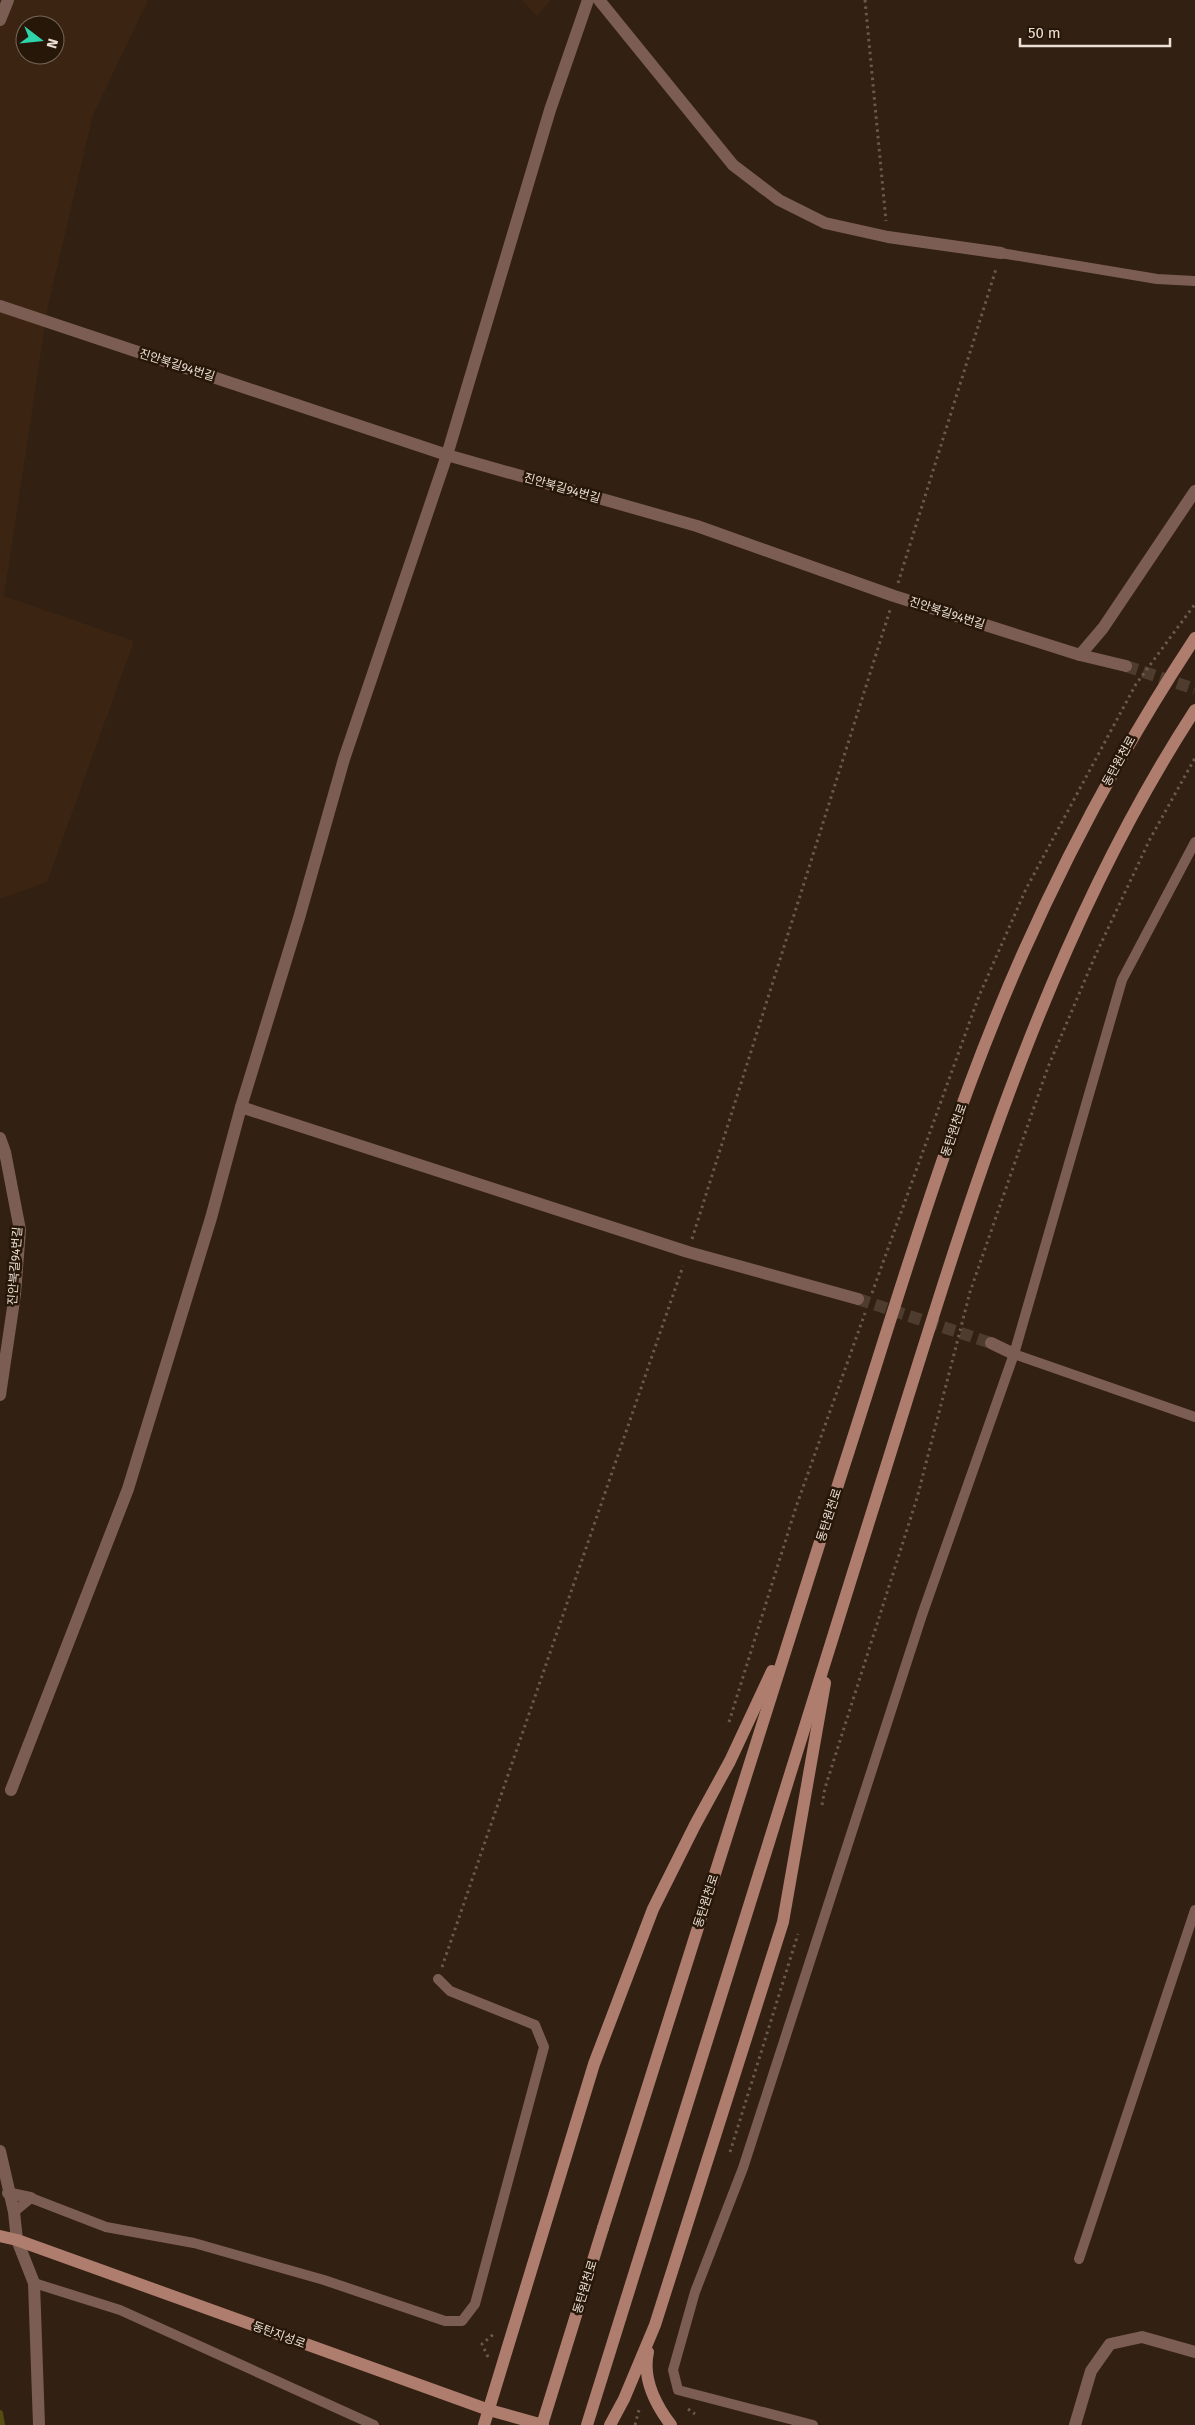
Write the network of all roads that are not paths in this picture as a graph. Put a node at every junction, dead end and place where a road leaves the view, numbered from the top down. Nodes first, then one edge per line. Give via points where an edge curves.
1 (8, 0) edge
2 (588, 0) edge
3 (599, 0) edge
4 (0, 20) edge
5 (1001, 253) joint
6 (1195, 281) edge
7 (0, 306) edge
8 (447, 455) junction
9 (1195, 491) edge
10 (1195, 638) edge
11 (1080, 655) junction
12 (1126, 666) tunnel mouth
13 (1195, 710) edge
14 (1195, 842) edge
15 (241, 1106) junction
16 (0, 1138) edge
17 (863, 1301) tunnel mouth
18 (990, 1342) tunnel mouth
19 (1014, 1354) junction
20 (0, 1395) edge
21 (1195, 1417) edge
22 (793, 1626) junction
23 (833, 1637) junction
24 (11, 1790) dead end
25 (1195, 1910) edge
26 (438, 1979) road end
27 (0, 2151) edge
28 (8, 2192) junction
29 (30, 2198) junction
30 (14, 2212) junction
31 (0, 2236) edge
32 (17, 2240) junction
33 (1079, 2260) dead end
34 (34, 2283) junction
35 (654, 2325) junction
36 (1195, 2352) edge
37 (489, 2410) junction
38 (39, 2425) edge
39 (374, 2425) edge
40 (484, 2425) edge
41 (543, 2425) edge
42 (587, 2425) edge
43 (610, 2425) edge
44 (671, 2425) edge
45 (814, 2425) edge
46 (1075, 2425) edge

1 - 4 street
2 - 8 street via 550,110
3 - 5 street via 733,165 779,200 825,223 888,237
5 - 6 lane via 1156,279
7 - 8 street, 진안북길94번길
8 - 11 street, 진안북길94번길 via 698,526 894,596
8 - 15 street via 344,759
9 - 11 street via 1102,628
10 - 22 main road, 동탄원천로 via 1151,704 1104,788 1022,956 965,1098
11 - 12 street, 진안북길94번길
13 - 23 main road via 1122,835 1046,997 986,1158
14 - 19 lane via 1122,980
15 - 17 street via 688,1252
15 - 24 street via 211,1218 128,1489
16 - 20 street, 진안북길94번길 via 20,1230 15,1294
18 - 19 street
19 - 21 lane
19 - 45 lane via 922,1614 743,2168 695,2292 673,2370 678,2390
22 - 37 main road via 730,1761 653,1909 594,2064
22 - 41 main road, 동탄원천로, bridge
23 - 35 main road via 783,1922
23 - 42 main road
25 - 33 lane
26 - 29 lane via 450,1991 534,2025 544,2047 475,2304 462,2321 445,2321 324,2280 194,2243 106,2227
27 - 28 street
28 - 29 street
28 - 30 street
29 - 30 lane
30 - 32 street
31 - 32 main road, 동탄지성로
32 - 34 street
32 - 37 main road, 동탄지성로
34 - 38 street
34 - 39 lane via 120,2310
35 - 43 main road
35 - 44 main road via 646,2360 650,2391
36 - 46 street via 1142,2337 1110,2344 1091,2371
37 - 40 main road
37 - 41 main road, 동탄지성로

